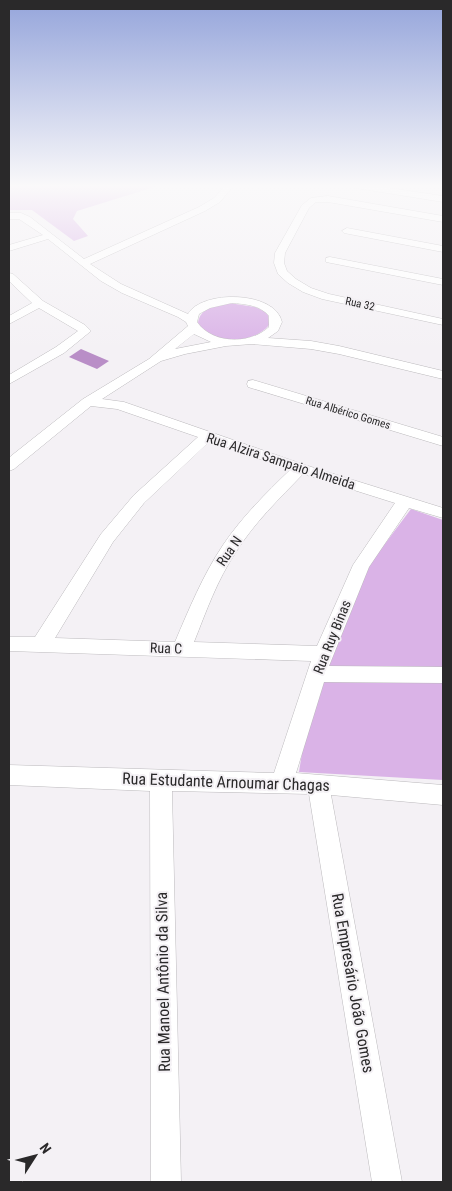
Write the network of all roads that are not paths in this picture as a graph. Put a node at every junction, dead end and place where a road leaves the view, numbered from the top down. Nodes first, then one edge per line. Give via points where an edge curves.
1 (34, 241) edge
2 (57, 241) edge
3 (123, 241) edge
4 (131, 241) edge
5 (287, 241) edge
6 (398, 241) edge
7 (97, 246) dead end
8 (9, 248) edge
9 (443, 249) edge
10 (330, 260) dead end
11 (84, 263) junction
12 (9, 276) edge
13 (443, 282) edge
14 (9, 288) edge
15 (40, 303) junction
16 (204, 303) junction
17 (170, 308) junction
18 (9, 321) edge
19 (443, 322) edge
20 (276, 323) junction
21 (192, 324) junction
22 (251, 341) junction
23 (228, 343) junction
24 (339, 350) junction
25 (152, 362) junction
26 (443, 376) edge
27 (9, 380) edge
28 (253, 384) dead end
29 (108, 390) junction
30 (88, 402) junction
31 (119, 405) junction
32 (206, 436) junction
33 (443, 442) edge
34 (11, 460) edge
35 (300, 468) junction
36 (405, 501) junction
37 (443, 513) edge
38 (9, 644) edge
39 (41, 644) junction
40 (182, 648) junction
41 (323, 654) junction
42 (317, 674) junction
43 (443, 675) edge
44 (9, 775) edge
45 (161, 781) junction
46 (282, 783) junction
47 (318, 784) junction
48 (443, 795) edge
49 (166, 1182) edge
50 (387, 1182) edge

1 - 8 street
2 - 11 street via 74,251
3 - 7 street
4 - 11 street
5 - 19 street, Rua 32 via 280,253 282,272 307,290
6 - 9 street
10 - 13 street
11 - 17 street via 117,286
12 - 15 street
14 - 15 street
15 - 18 street
15 - 27 street via 85,331
16 - 17 street
16 - 20 street via 252,302 268,309
16 - 21 street via 194,313
17 - 21 street
20 - 22 street via 269,334
20 - 24 street via 293,335
21 - 23 street via 206,338
21 - 25 street
22 - 23 street
22 - 24 street
23 - 25 street via 182,351
24 - 26 street
25 - 29 street
28 - 33 street, Rua Albérico Gomes
29 - 30 street
29 - 31 street
30 - 31 street, Rua Alzira Sampaio Almeida
30 - 34 street
31 - 32 street, Rua Alzira Sampaio Almeida
32 - 35 street, Rua Alzira Sampaio Almeida
32 - 39 street via 139,499 107,538
35 - 36 street, Rua Alzira Sampaio Almeida
35 - 40 street, Rua N via 231,547 204,593
36 - 37 street, Rua Alzira Sampaio Almeida
36 - 41 street, Rua Ruy Binas via 361,565
38 - 39 street, Rua C
39 - 40 street, Rua C
40 - 41 street, Rua C
41 - 42 street, Rua Ruy Binas
42 - 43 street
42 - 46 street, Rua Ruy Binas
44 - 45 street, Rua Estudante Arnoumar Chagas
45 - 46 street, Rua Estudante Arnoumar Chagas
45 - 49 street, Rua Manoel Antônio da Silva
46 - 47 street, Rua Estudante Arnoumar Chagas
47 - 48 street, Rua Estudante Arnoumar Chagas
47 - 50 street, Rua Empresário João Gomes

